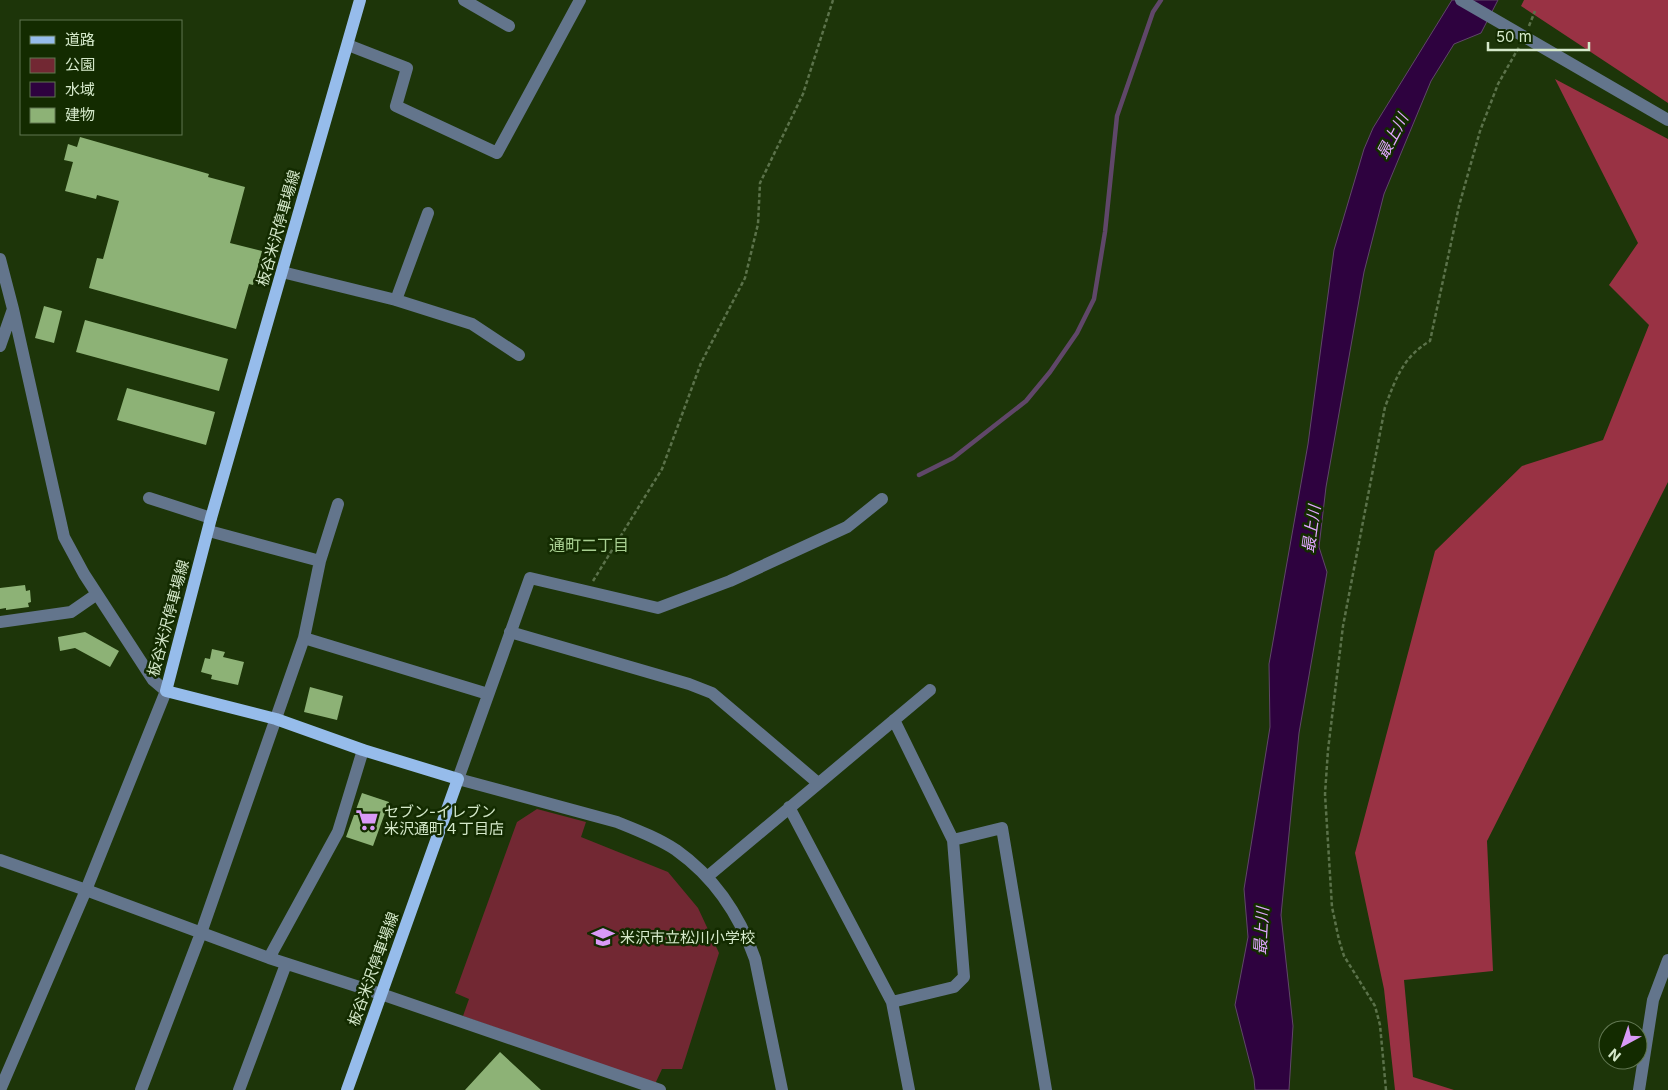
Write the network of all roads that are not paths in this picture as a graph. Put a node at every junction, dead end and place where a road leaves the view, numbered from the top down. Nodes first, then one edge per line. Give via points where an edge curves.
1 (360, 0) edge
2 (464, 0) edge
3 (580, 0) edge
4 (1461, 0) edge
5 (509, 26) dead end
6 (348, 45) junction
7 (1668, 120) edge
8 (428, 213) dead end
9 (0, 259) edge
10 (282, 272) junction
11 (8, 300) edge
12 (396, 300) junction
13 (0, 346) edge
14 (519, 355) dead end
15 (149, 498) dead end
16 (882, 499) dead end
17 (338, 504) dead end
18 (212, 518) junction
19 (209, 531) junction
20 (320, 561) junction
21 (97, 594) junction
22 (0, 622) edge
23 (510, 632) junction
24 (304, 638) junction
25 (930, 690) dead end
26 (166, 691) junction
27 (488, 694) junction
28 (276, 720) junction
29 (894, 720) junction
30 (363, 750) junction
31 (458, 779) junction
32 (818, 783) junction
33 (789, 807) junction
34 (953, 840) junction
35 (0, 860) edge
36 (707, 877) junction
37 (86, 890) junction
38 (201, 932) junction
39 (269, 958) junction
40 (1668, 960) edge
41 (286, 964) junction
42 (381, 994) junction
43 (892, 1002) junction
44 (0, 1090) edge
45 (141, 1090) edge
46 (238, 1090) edge
47 (347, 1090) edge
48 (660, 1090) edge
49 (782, 1090) edge
50 (909, 1090) edge
51 (1046, 1090) edge
52 (1639, 1090) edge

1 - 6 main road, 板谷米沢停車場線
2 - 5 street
3 - 6 street via 497,153 396,106 407,68
4 - 7 street
6 - 10 main road, 板谷米沢停車場線
8 - 12 street
9 - 11 street
10 - 12 street
10 - 18 main road, 板谷米沢停車場線
11 - 13 street
11 - 21 street via 64,537
12 - 14 street via 472,324
15 - 18 street
16 - 23 street via 847,527 730,581 658,608 530,578
17 - 20 street
18 - 19 main road, 板谷米沢停車場線
19 - 20 street
19 - 26 main road, 板谷米沢停車場線
20 - 24 street
21 - 22 street via 71,612
21 - 26 street via 153,680
23 - 27 street
23 - 32 street via 712,693
24 - 27 street
24 - 28 street
25 - 29 street
26 - 28 main road, 板谷米沢停車場線
26 - 37 street
27 - 31 street
28 - 30 main road, 板谷米沢停車場線
28 - 38 street
29 - 32 street
29 - 34 street
30 - 31 main road, 板谷米沢停車場線
30 - 39 street via 338,832
31 - 36 street via 640,831 675,850
31 - 42 main road, 板谷米沢停車場線
32 - 33 street
33 - 36 street
33 - 43 street
34 - 43 street via 964,976 954,986
34 - 51 street via 1002,828
35 - 37 street
36 - 49 street via 732,909 750,944
37 - 38 street
37 - 44 street
38 - 39 street
38 - 45 street
39 - 41 street
40 - 52 street via 1653,1000
41 - 42 street
41 - 46 street
42 - 47 main road, 板谷米沢停車場線
42 - 48 street
43 - 50 street

